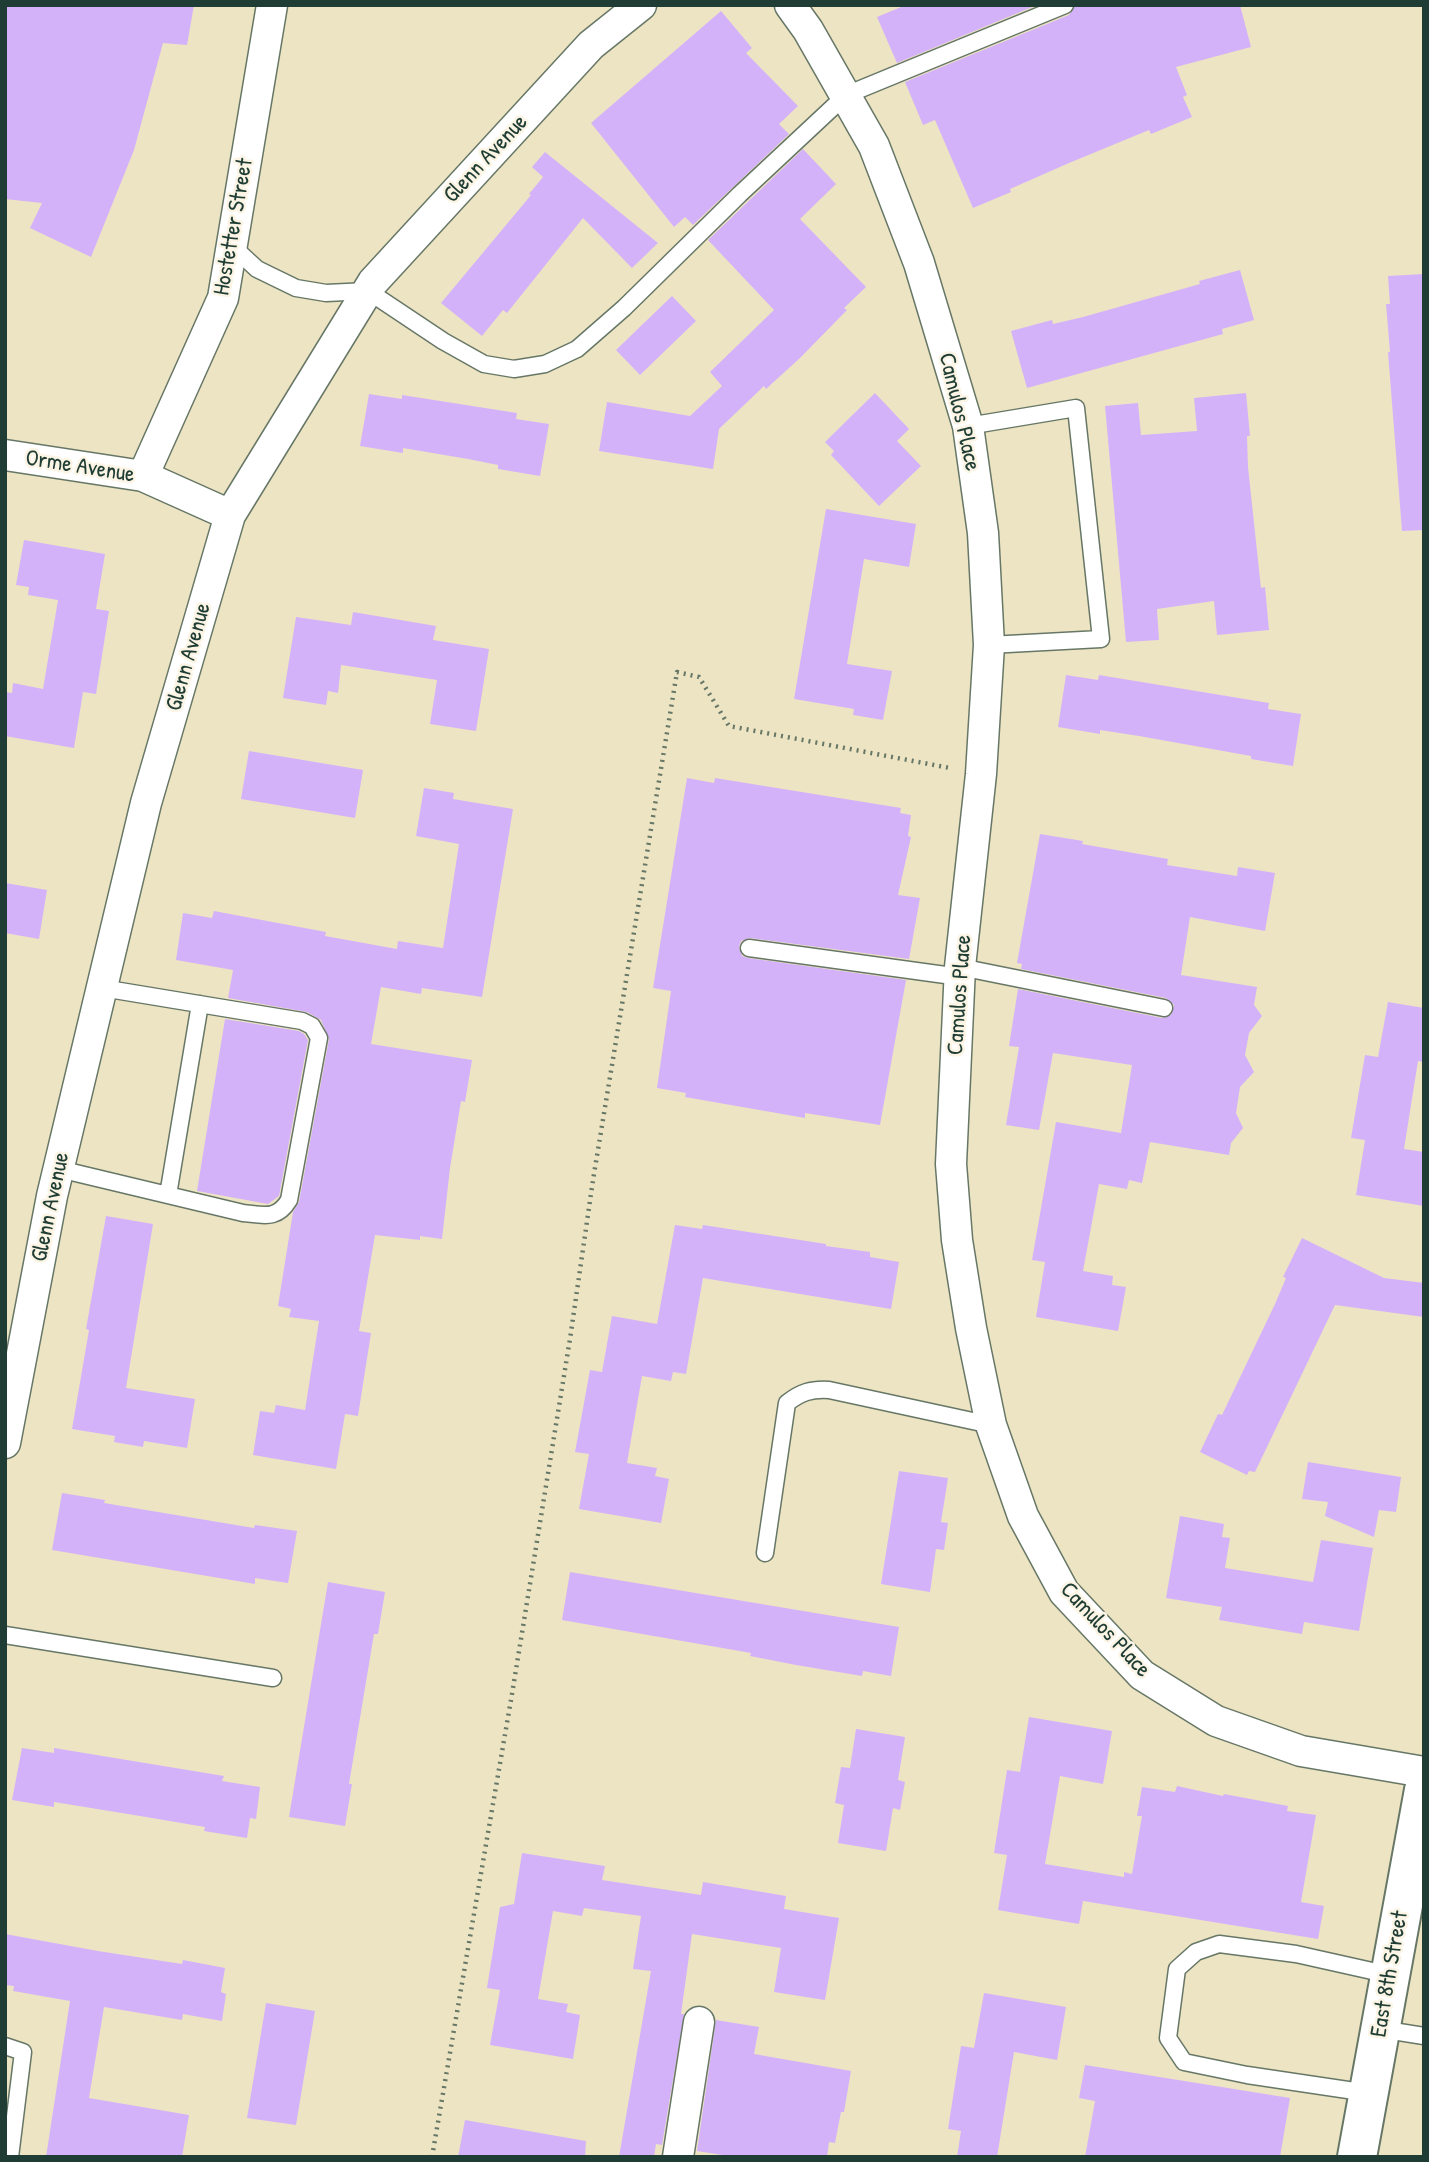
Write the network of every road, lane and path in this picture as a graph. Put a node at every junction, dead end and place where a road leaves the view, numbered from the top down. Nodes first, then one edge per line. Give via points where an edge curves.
1 (272, 5) edge
2 (641, 5) edge
3 (790, 5) edge
4 (1065, 5) edge
5 (846, 95) junction
6 (232, 246) junction
7 (368, 291) junction
8 (968, 426) junction
9 (5, 455) edge
10 (143, 476) junction
11 (230, 515) junction
12 (989, 645) junction
13 (982, 774) junction
14 (749, 948) dead end
15 (960, 972) junction
16 (102, 988) junction
17 (200, 1004) junction
18 (1164, 1008) dead end
19 (59, 1169) junction
20 (168, 1195) junction
21 (991, 1425) junction
22 (5, 1443) edge
23 (765, 1553) dead end
24 (5, 1635) edge
25 (273, 1678) dead end
26 (1424, 1772) edge
27 (1424, 1790) edge
28 (1390, 1975) junction
29 (699, 2022) dead end
30 (1380, 2029) junction
31 (1424, 2036) edge
32 (5, 2046) edge
33 (1368, 2093) junction
34 (10, 2157) edge
35 (432, 2157) edge
36 (678, 2157) edge
37 (1357, 2157) edge

1 - 6 street, Hostetter Street
2 - 7 street, Glenn Avenue via 591,45
3 - 5 street, Camulos Place
4 - 5 lane
5 - 7 lane via 624,307 577,349 545,364 514,369 484,364
5 - 8 street, Camulos Place via 874,146 919,263
6 - 7 lane via 257,269 296,288 326,293
6 - 10 street, Hostetter Street via 223,298
7 - 11 street, Glenn Avenue
8 - 12 street, Camulos Place via 983,533
8 - 12 lane via 1076,408 1101,639
9 - 10 street, Orme Avenue
10 - 11 street, Orme Avenue
11 - 16 street, Glenn Avenue via 146,803
12 - 13 street, Camulos Place
13 - 15 street, Camulos Place
13 - 35 path via 729,726 699,677 677,672
14 - 15 lane
15 - 18 lane
15 - 21 street, Camulos Place via 952,1177 959,1253
16 - 17 lane
16 - 19 street, Glenn Avenue
17 - 20 lane
17 - 20 lane via 302,1021 319,1038 289,1200 283,1210 270,1216 243,1213
19 - 20 lane
19 - 22 street, Glenn Avenue
21 - 23 lane via 829,1390 799,1393 787,1402
21 - 26 street, Camulos Place via 1023,1516 1064,1592 1142,1675 1216,1721 1301,1751
24 - 25 lane
27 - 28 main road, East 8th Street
28 - 30 main road, East 8th Street
28 - 33 lane via 1296,1954 1219,1944 1196,1952 1177,1969 1168,2038 1184,2063
29 - 36 street
30 - 31 lane
30 - 33 main road, East 8th Street
32 - 34 lane via 23,2053
33 - 37 main road, East 8th Street

